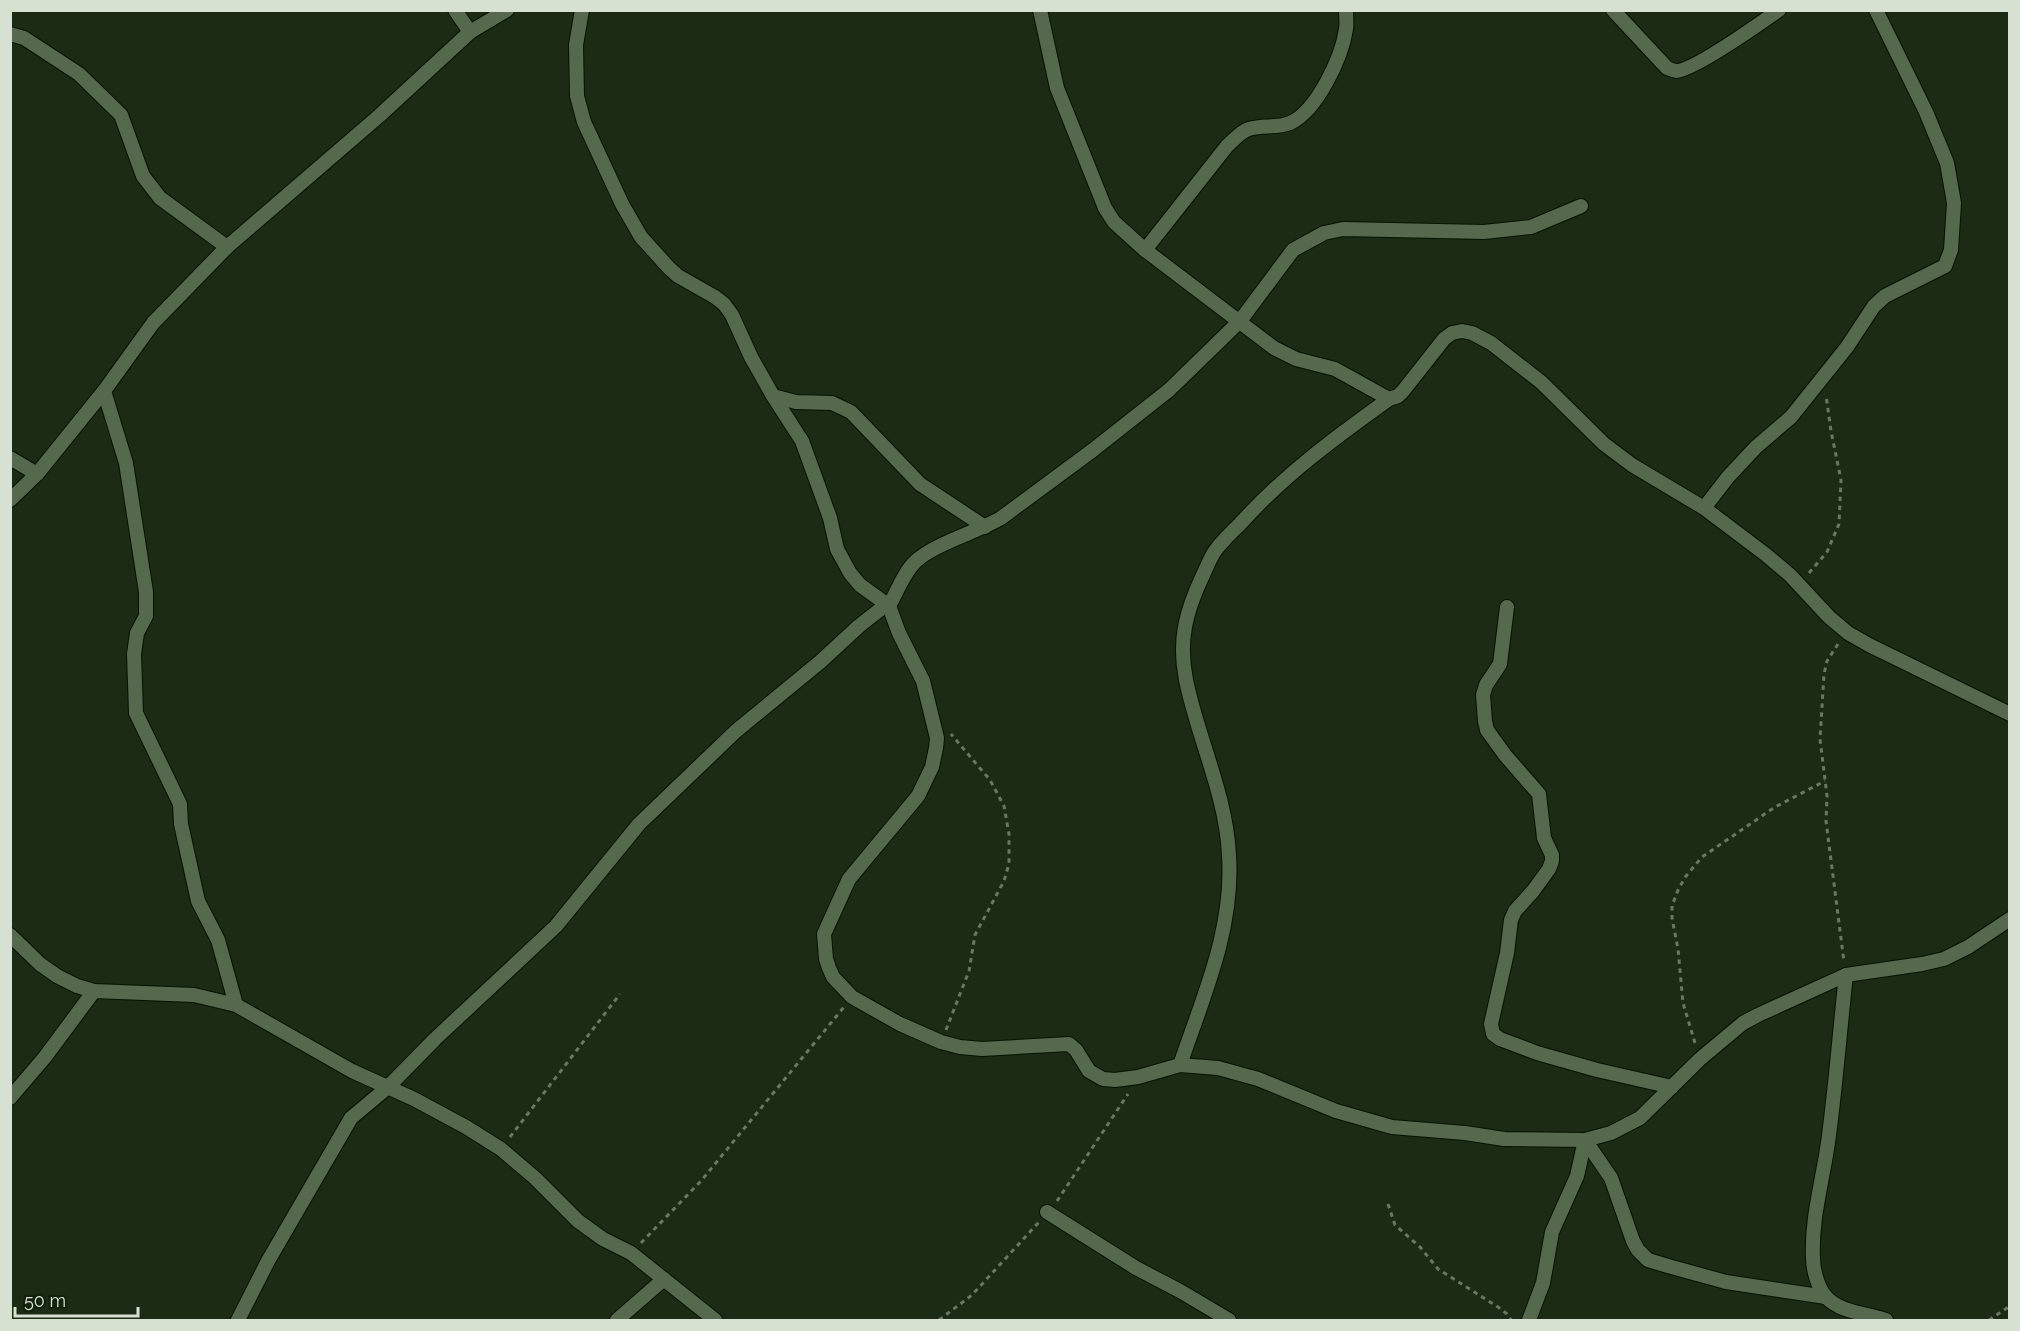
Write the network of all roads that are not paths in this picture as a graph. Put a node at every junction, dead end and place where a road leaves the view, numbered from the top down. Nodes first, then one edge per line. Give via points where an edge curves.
1 (455, 10) edge
2 (507, 10) edge
3 (582, 10) edge
4 (1040, 10) edge
5 (1346, 10) edge
6 (1613, 10) edge
7 (1779, 10) edge
8 (1876, 10) edge
9 (470, 32) junction
10 (10, 34) edge
11 (1581, 206) dead end
12 (227, 247) junction
13 (1145, 250) junction
14 (1240, 321) junction
15 (104, 391) junction
16 (773, 396) junction
17 (1389, 399) junction
18 (10, 458) edge
19 (37, 474) junction
20 (10, 500) edge
21 (1704, 508) junction
22 (985, 527) junction
23 (890, 606) junction
24 (1507, 607) dead end
25 (2010, 714) edge
26 (2010, 919) edge
27 (10, 935) edge
28 (1846, 975) junction
29 (94, 991) junction
30 (236, 1005) junction
31 (1180, 1065) junction
32 (388, 1087) junction
33 (1672, 1087) junction
34 (10, 1098) edge
35 (1585, 1140) junction
36 (1047, 1212) dead end
37 (664, 1280) junction
38 (1826, 1297) junction
39 (238, 1320) edge
40 (617, 1320) edge
41 (715, 1320) edge
42 (1229, 1320) edge
43 (1529, 1320) edge
44 (1886, 1320) edge

1 - 9 street
2 - 9 street
3 - 16 street via 576,45 577,96 584,122 622,204 641,237 669,268 724,304
4 - 13 street via 1057,88 1105,208 1114,222
5 - 13 street via 1346,31 1334,66 1314,104 1291,123 1248,129 1239,134
6 - 7 street via 1667,68 1675,71 1730,43
8 - 21 street via 1947,163 1954,203 1951,250 1945,266 1885,296 1874,306 1791,417 1756,447
9 - 12 street
10 - 12 street via 24,38 79,74 121,115 143,176 160,198
11 - 14 street via 1531,227 1508,230 1353,229 1324,233 1293,250
12 - 15 street via 153,323
13 - 14 street
14 - 17 street via 1282,353 1335,369
14 - 22 street via 1169,390
15 - 19 street
15 - 30 street via 126,463 146,592 146,616 137,633 134,654 136,713 180,804 198,901 218,940
16 - 22 street via 796,402 832,403 852,412 920,484
16 - 23 street via 802,441 837,549 850,573
17 - 21 street via 1403,392 1444,339 1452,333 1472,333 1541,382 1604,444
17 - 31 street via 1288,474 1246,517 1215,551 1186,618 1182,648 1185,677 1224,810 1229,902 1221,942
18 - 19 street
19 - 20 street
21 - 25 street via 1765,554 1848,633
22 - 23 street via 916,561
23 - 31 street via 923,681 937,738 925,783 849,879 824,934 826,959 833,977 852,997 900,1024 960,1047 1069,1044 1089,1071 1115,1080 1152,1075
23 - 32 street via 859,626 736,731 639,824 556,926
24 - 33 street via 1500,664 1483,694 1485,721 1505,755 1539,794 1544,838 1552,861 1511,920 1491,1024 1493,1034 1537,1053
26 - 28 street via 1944,959
27 - 29 street via 57,976
28 - 33 street via 1743,1023
28 - 38 street via 1829,1134 1813,1233 1813,1262
29 - 30 street via 194,995
29 - 34 street
30 - 32 street via 352,1071
31 - 35 street via 1244,1075 1336,1111 1392,1127 1504,1139
32 - 37 street via 501,1149 578,1221 631,1253
32 - 39 street via 351,1118
33 - 35 street via 1640,1118
35 - 38 street via 1611,1178 1633,1241 1648,1260 1726,1282
35 - 43 street via 1577,1176 1552,1232 1543,1283
36 - 42 street
37 - 40 street
37 - 41 street
38 - 44 street via 1853,1311

